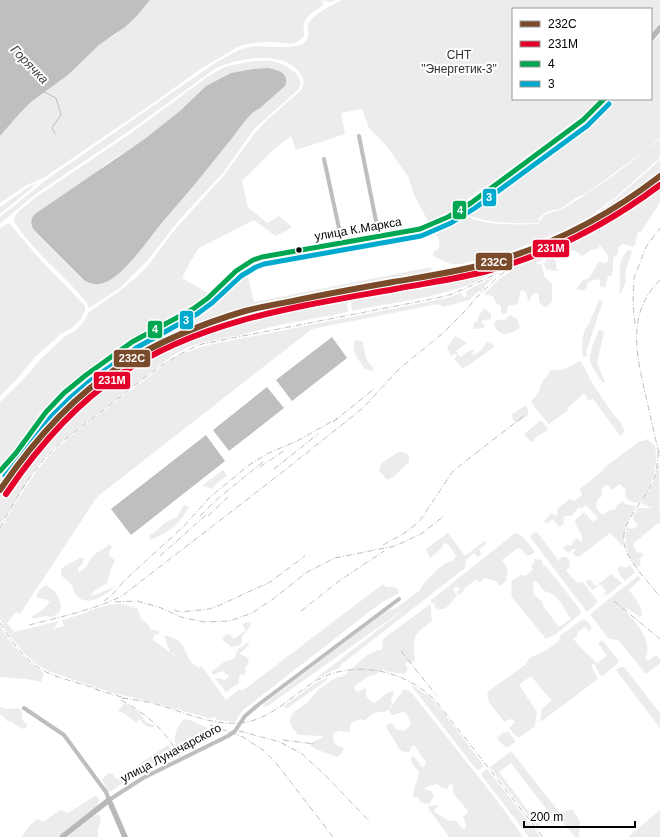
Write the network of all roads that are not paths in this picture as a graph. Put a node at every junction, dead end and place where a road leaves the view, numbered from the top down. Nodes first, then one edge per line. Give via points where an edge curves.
1 (660, 28) edge
2 (652, 38) edge
3 (603, 100) edge
4 (358, 136) dead end
5 (324, 159) dead end
6 (379, 236) junction
7 (342, 242) junction
8 (0, 471) edge
9 (399, 599) dead end
10 (24, 708) dead end
11 (109, 800) junction
12 (62, 837) edge
13 (125, 837) edge

1 - 2 main road
3 - 6 main road, улица К.Маркса via 582,120 461,210 420,228
4 - 6 street
5 - 7 street
6 - 7 main road, улица К.Маркса
7 - 8 main road, улица К.Маркса via 253,259 245,264 211,296 118,351 68,390 40,419
9 - 11 street, улица Луначарского via 258,705 245,716 232,733 143,778
10 - 11 street via 64,736 106,792
11 - 12 main road, улица Луначарского
11 - 13 main road

